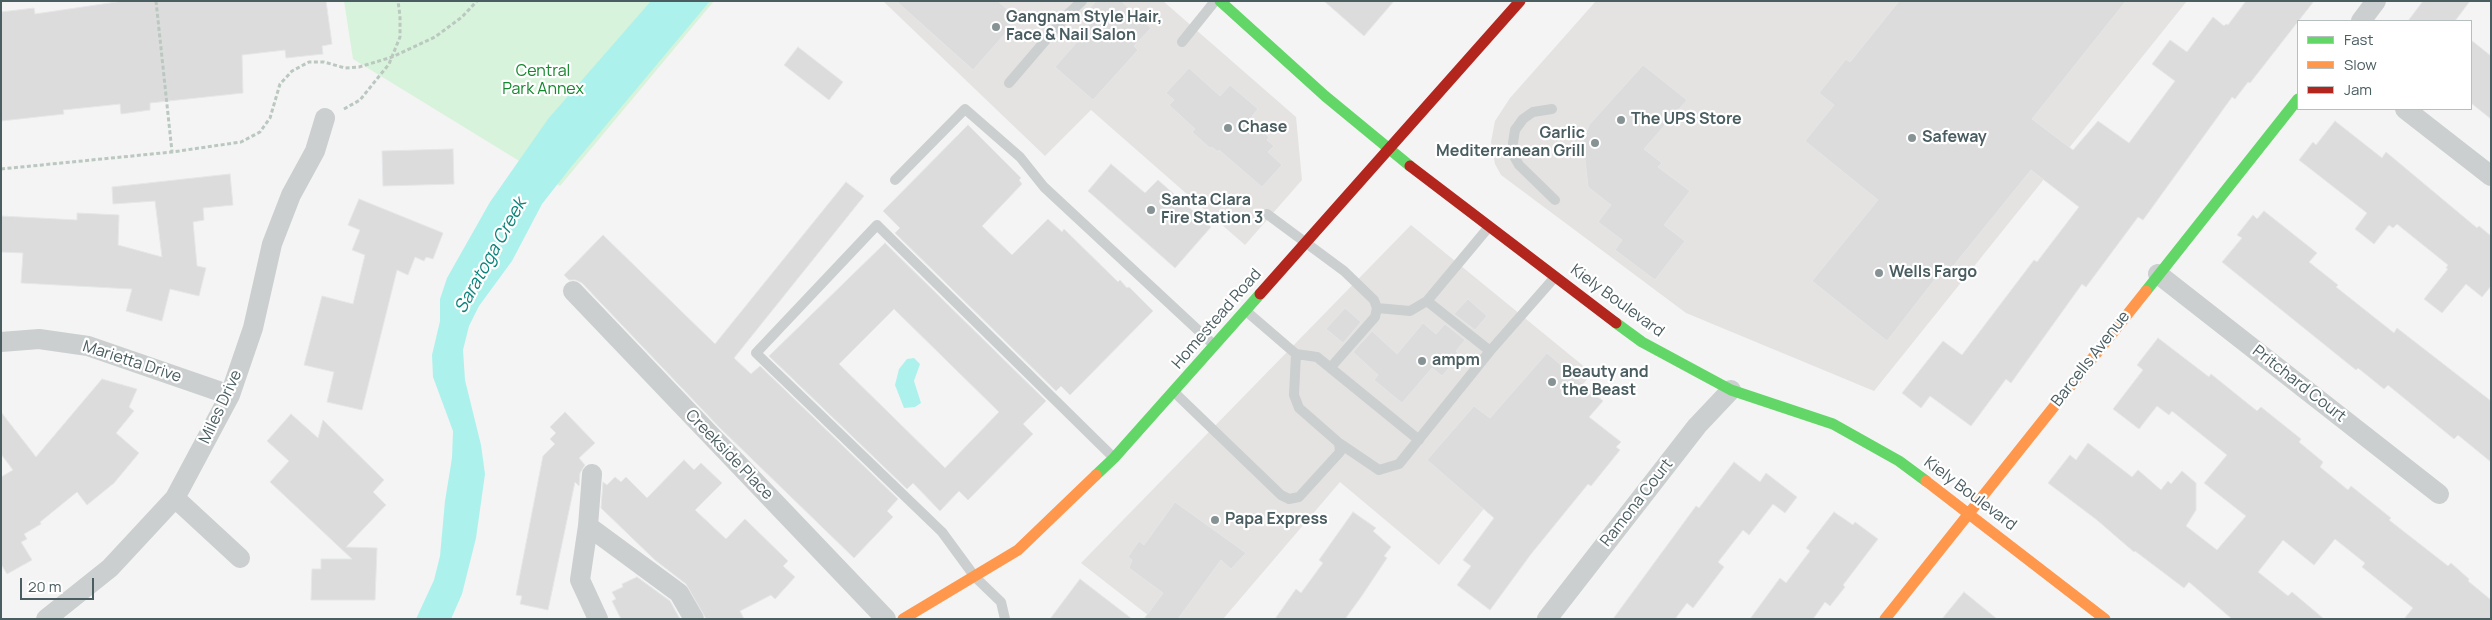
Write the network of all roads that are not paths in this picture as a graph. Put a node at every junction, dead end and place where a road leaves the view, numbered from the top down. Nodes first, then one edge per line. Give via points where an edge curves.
1 (1082, 1) edge
2 (1215, 1) edge
3 (1220, 1) edge
4 (1520, 1) edge
5 (2376, 1) edge
6 (2362, 20) edge
7 (1182, 42) dead end
8 (1009, 83) dead end
9 (2297, 100) edge
10 (1552, 108) dead end
11 (2406, 110) edge
12 (325, 118) road end
13 (1388, 149) junction
14 (2491, 176) edge
15 (895, 180) dead end
16 (1555, 200) dead end
17 (1267, 214) dead end
18 (1489, 227) junction
19 (1304, 243) junction
20 (2158, 274) junction
21 (1556, 277) junction
22 (572, 291) dead end
23 (1427, 301) junction
24 (1376, 308) junction
25 (1246, 310) junction
26 (1, 342) edge
27 (1215, 346) junction
28 (1490, 351) junction
29 (1296, 354) junction
30 (1331, 367) junction
31 (1731, 390) junction
32 (1174, 392) junction
33 (230, 395) junction
34 (1419, 440) junction
35 (1339, 444) junction
36 (1114, 458) junction
37 (592, 474) dead end
38 (2440, 494) dead end
39 (175, 498) junction
40 (1969, 513) junction
41 (588, 526) junction
42 (240, 558) dead end
43 (975, 577) junction
44 (46, 619) edge
45 (598, 619) edge
46 (694, 619) edge
47 (886, 619) edge
48 (903, 619) edge
49 (1005, 619) edge
50 (1547, 619) edge
51 (1885, 619) edge
52 (2105, 619) edge

1 - 8 lane
2 - 7 lane
3 - 13 main road, Kiely Boulevard
4 - 13 main road, Homestead Road
5 - 6 street
9 - 20 main road, Barcells Avenue
10 - 16 lane via 1533,112 1523,119 1515,130 1513,142 1514,156 1519,165
11 - 14 street
12 - 33 street, Miles Drive via 315,151 291,195 272,244 254,328
13 - 18 main road, Kiely Boulevard
13 - 19 main road, Homestead Road
15 - 27 lane via 965,110 1020,157 1044,187
17 - 19 lane
18 - 21 main road, Kiely Boulevard
18 - 23 lane
19 - 24 lane via 1344,271 1374,300
19 - 25 main road, Homestead Road
20 - 38 street, Pritchard Court
20 - 40 main road, Barcells Avenue
21 - 28 lane
21 - 31 main road, Kiely Boulevard via 1642,342
22 - 47 street, Creekside Place
23 - 24 lane via 1410,311
23 - 28 lane
24 - 30 lane via 1375,317
25 - 27 main road, Homestead Road
25 - 29 lane
26 - 33 street, Marietta Drive via 39,339 88,346
27 - 32 main road, Homestead Road
28 - 34 lane
29 - 30 lane via 1317,357
29 - 35 lane via 1294,395 1299,408
30 - 34 lane
31 - 40 main road, Kiely Boulevard via 1833,424 1899,461
31 - 50 street, Ramona Court via 1697,426
32 - 35 lane via 1281,495 1289,499 1299,497 1340,452
32 - 36 main road, Homestead Road
33 - 39 street, Miles Drive
34 - 35 lane via 1399,464 1379,470
36 - 43 main road, Homestead Road via 1018,550
36 - 43 lane via 877,226 756,353 942,532
37 - 41 street
39 - 42 street
39 - 44 street, Miles Drive via 110,568
40 - 51 main road, Barcells Avenue
40 - 52 main road, Kiely Boulevard
41 - 45 street via 580,580
41 - 46 street via 679,593
43 - 48 main road, Homestead Road
43 - 49 lane via 1001,602

